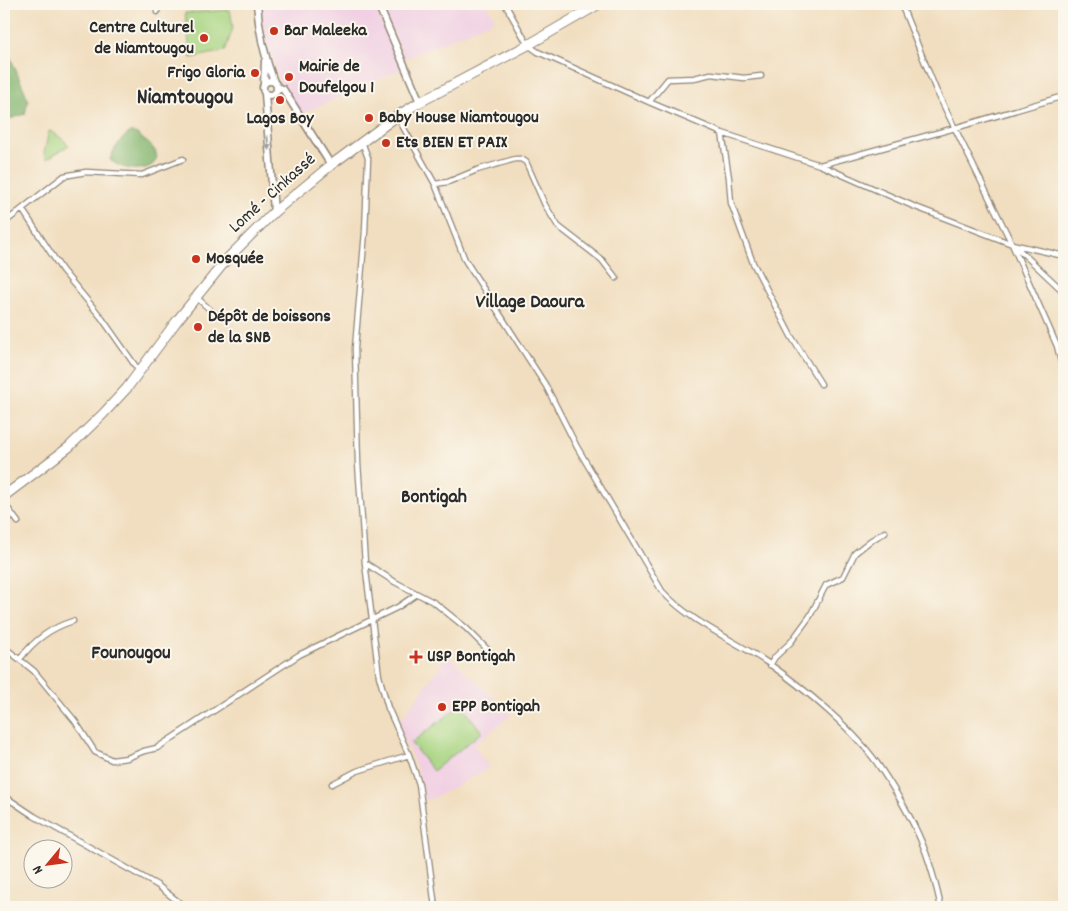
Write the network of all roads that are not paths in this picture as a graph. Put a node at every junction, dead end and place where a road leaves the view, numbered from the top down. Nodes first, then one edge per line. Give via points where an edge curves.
1 (158, 4) edge
2 (258, 4) edge
3 (378, 4) edge
4 (505, 4) edge
5 (599, 4) edge
6 (901, 4) edge
7 (588, 7) edge
8 (157, 12) dead end
9 (528, 45) junction
10 (265, 57) junction
11 (761, 76) dead end
12 (264, 84) junction
13 (276, 85) junction
14 (265, 94) junction
15 (1064, 96) edge
16 (420, 102) junction
17 (648, 102) junction
18 (397, 116) junction
19 (956, 128) junction
20 (722, 133) junction
21 (362, 142) junction
22 (183, 159) dead end
23 (820, 164) junction
24 (331, 165) junction
25 (435, 184) junction
26 (22, 209) junction
27 (274, 212) junction
28 (4, 223) edge
29 (1012, 244) junction
30 (1064, 256) edge
31 (616, 278) dead end
32 (1064, 292) edge
33 (196, 297) junction
34 (216, 315) dead end
35 (139, 371) junction
36 (1064, 374) edge
37 (820, 384) dead end
38 (4, 496) edge
39 (4, 504) edge
40 (18, 522) dead end
41 (885, 532) dead end
42 (365, 563) junction
43 (417, 594) junction
44 (373, 618) junction
45 (73, 621) dead end
46 (4, 647) edge
47 (492, 654) dead end
48 (20, 659) junction
49 (770, 665) junction
50 (409, 755) junction
51 (332, 784) dead end
52 (4, 796) edge
53 (185, 907) edge
54 (435, 907) edge
55 (942, 907) edge

1 - 8 street
2 - 10 main road
3 - 16 main road
4 - 9 street
5 - 7 highway, Lomé - Cinkassé
6 - 19 street via 936,90
7 - 9 highway, Lomé - Cinkassé
9 - 16 highway, Lomé - Cinkassé
9 - 17 street
10 - 12 main road
10 - 13 main road
11 - 17 street via 744,78 711,74 668,79
12 - 13 main road via 269,81
12 - 14 main road
13 - 14 main road via 273,95
13 - 24 main road via 283,89
14 -> 27 main road
15 - 19 street
16 - 18 highway, Lomé - Cinkassé
17 - 20 street
18 - 21 highway, Lomé - Cinkassé
18 - 25 street
19 - 23 street
19 - 29 street
20 - 23 street
20 - 37 street via 731,203 753,264
21 - 24 highway, Lomé - Cinkassé
21 - 42 street via 368,158 366,214 354,348
22 - 26 street via 142,175 86,172 64,176
23 - 29 street via 913,206
24 - 27 highway, Lomé - Cinkassé
25 - 31 street via 491,166 520,159 526,162 558,226 602,260
25 - 49 street via 476,279 546,386 577,447 662,591 688,614
26 - 28 street
26 - 35 street via 62,270 101,317
27 - 33 highway, Lomé - Cinkassé via 227,259
29 - 30 street
29 - 32 street
29 - 36 street via 1057,346
33 - 34 street
33 - 35 highway, Lomé - Cinkassé
35 - 38 highway, Lomé - Cinkassé via 87,431
39 - 40 street
41 - 49 street via 855,553 844,577 826,585 810,616
42 - 43 street
42 - 44 street
43 - 44 street
43 - 47 street via 454,618
44 - 48 street via 299,655 157,748 112,760 95,752 75,721
44 - 50 street via 379,676 388,708
45 - 48 street via 42,635
46 - 48 street
49 - 55 street via 845,727 882,769 926,852
50 - 51 street via 357,771
50 - 54 street via 419,784
52 - 53 street via 157,885

